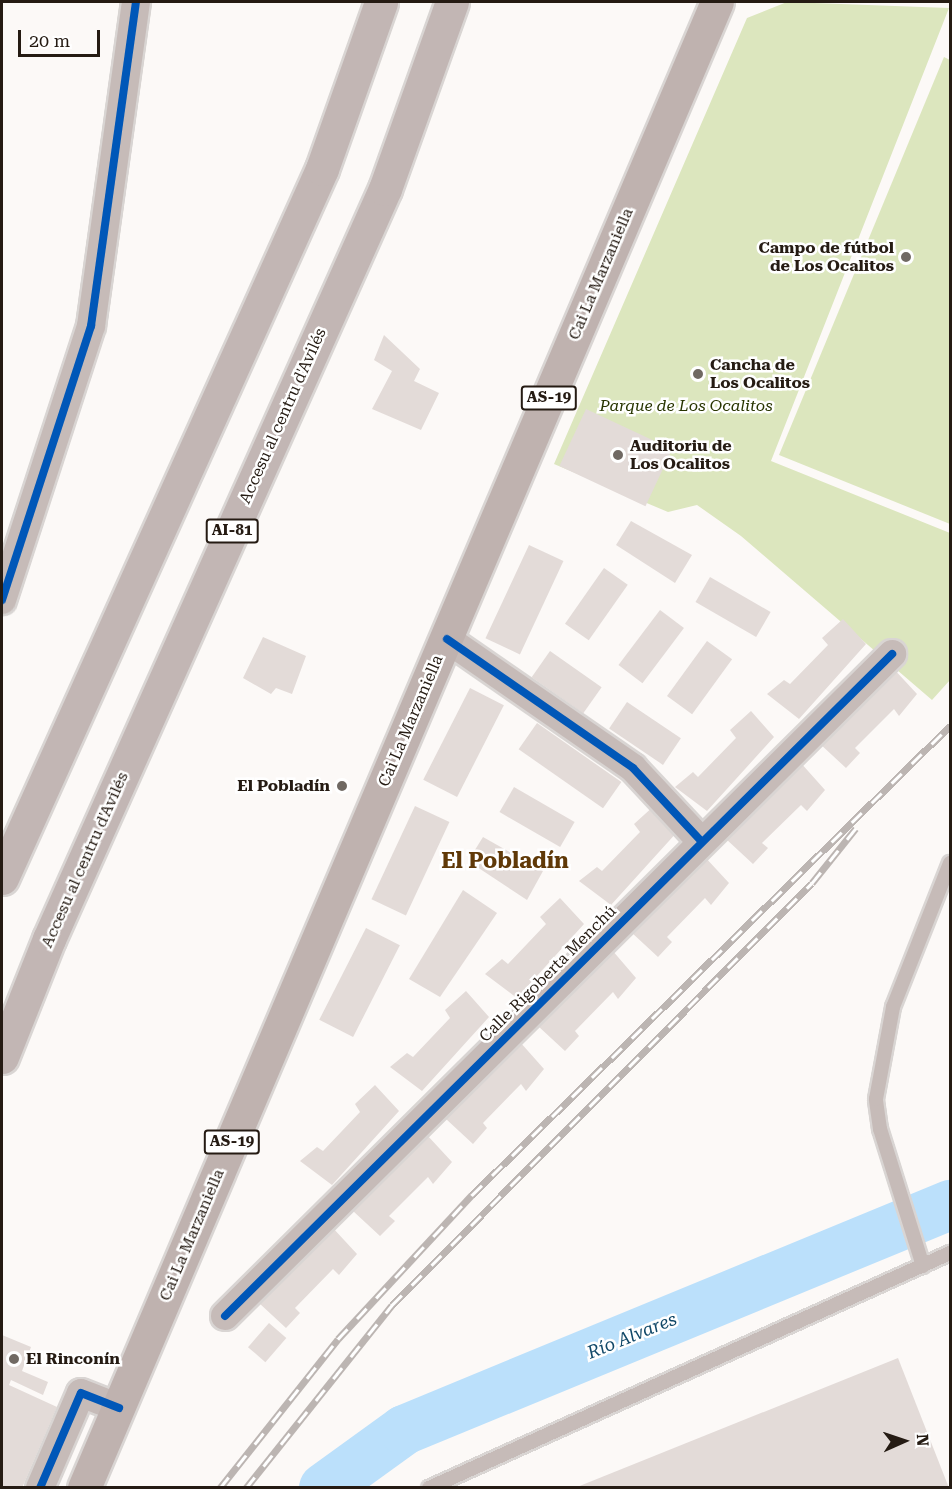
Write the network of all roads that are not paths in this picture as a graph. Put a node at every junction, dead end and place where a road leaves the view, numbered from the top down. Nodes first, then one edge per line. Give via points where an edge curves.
1 (136, 2) edge
2 (381, 2) edge
3 (452, 2) edge
4 (717, 2) edge
5 (2, 600) edge
6 (447, 639) junction
7 (892, 654) dead end
8 (701, 841) junction
9 (951, 863) edge
10 (2, 878) edge
11 (2, 1057) edge
12 (951, 1253) edge
13 (922, 1265) junction
14 (225, 1316) dead end
15 (119, 1408) junction
16 (40, 1488) edge
17 (84, 1488) edge
18 (429, 1488) edge

1 - 5 street via 91,326
2 - 10 highway via 322,169
3 - 11 highway, Accesu al centru d'Avilés / AI-81 via 385,189 58,918
4 - 6 main road, Cai La Marzaniella / AS-19
6 - 8 street via 633,768
6 - 15 main road, Cai La Marzaniella / AS-19
7 - 8 street, Calle Rigoberta Menchú
8 - 14 street, Calle Rigoberta Menchú
9 - 13 lane via 893,1007 876,1099 880,1129
12 - 13 lane
13 - 18 lane
15 - 16 street via 81,1393
15 - 17 main road, Cai La Marzaniella / AS-19

